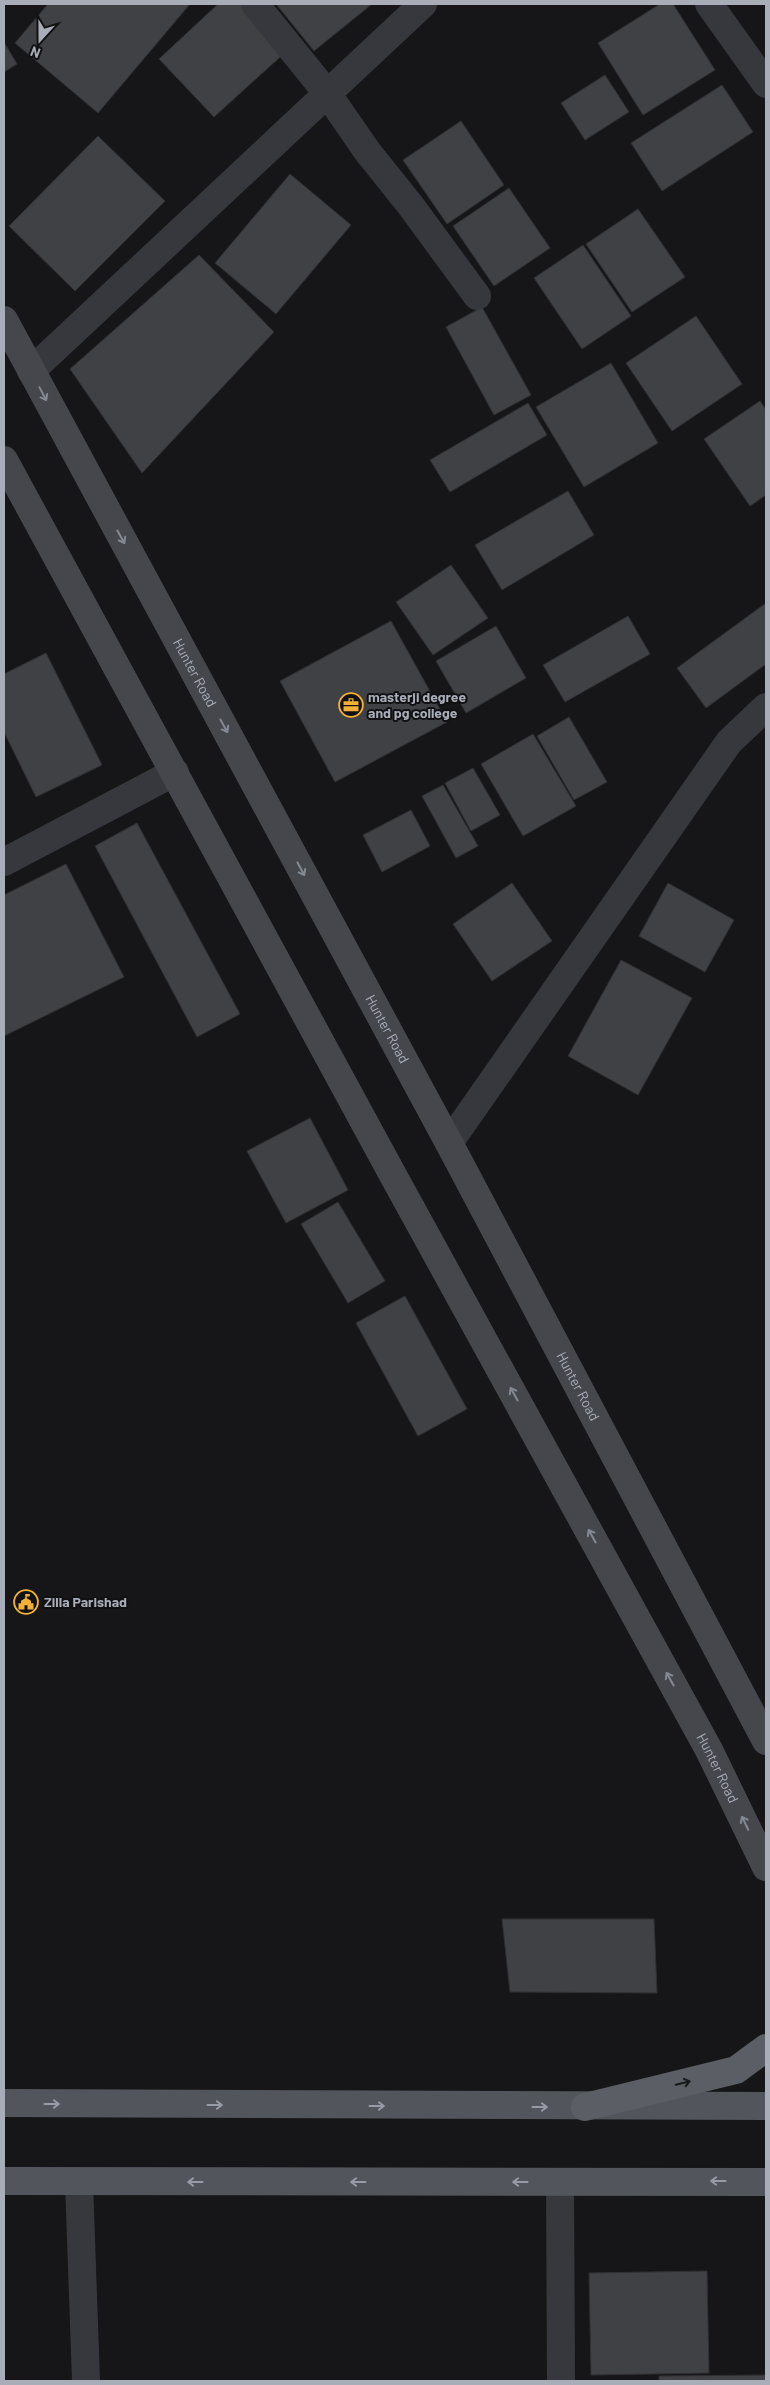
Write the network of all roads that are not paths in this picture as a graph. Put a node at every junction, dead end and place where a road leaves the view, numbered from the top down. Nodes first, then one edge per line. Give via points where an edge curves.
1 (255, 4) edge
2 (423, 4) edge
3 (709, 4) edge
4 (766, 84) edge
5 (327, 94) junction
6 (477, 296) dead end
7 (4, 320) edge
8 (31, 371) junction
9 (4, 460) edge
10 (766, 707) edge
11 (175, 772) junction
12 (4, 862) edge
13 (449, 1143) junction
14 (766, 1741) edge
15 (766, 1867) edge
16 (766, 2048) edge
17 (4, 2104) edge
18 (766, 2106) edge
19 (585, 2107) junction
20 (4, 2181) edge
21 (79, 2182) junction
22 (560, 2182) junction
23 (766, 2182) edge
24 (86, 2381) edge
25 (561, 2381) edge

1 - 5 street
2 - 5 street
3 - 4 street
5 - 6 street
5 - 8 street
7 - 8 main road, Hunter Road
8 -> 13 main road, Hunter Road
9 - 11 main road, Hunter Road
10 - 13 street via 729,742
11 - 12 street
15 -> 11 main road, Hunter Road via 709,1750
13 - 14 main road, Hunter Road
19 -> 16 highway via 736,2070
17 -> 19 main road
18 - 19 main road
20 - 21 main road
22 -> 21 main road
21 - 24 street
23 -> 22 main road
22 - 25 street

